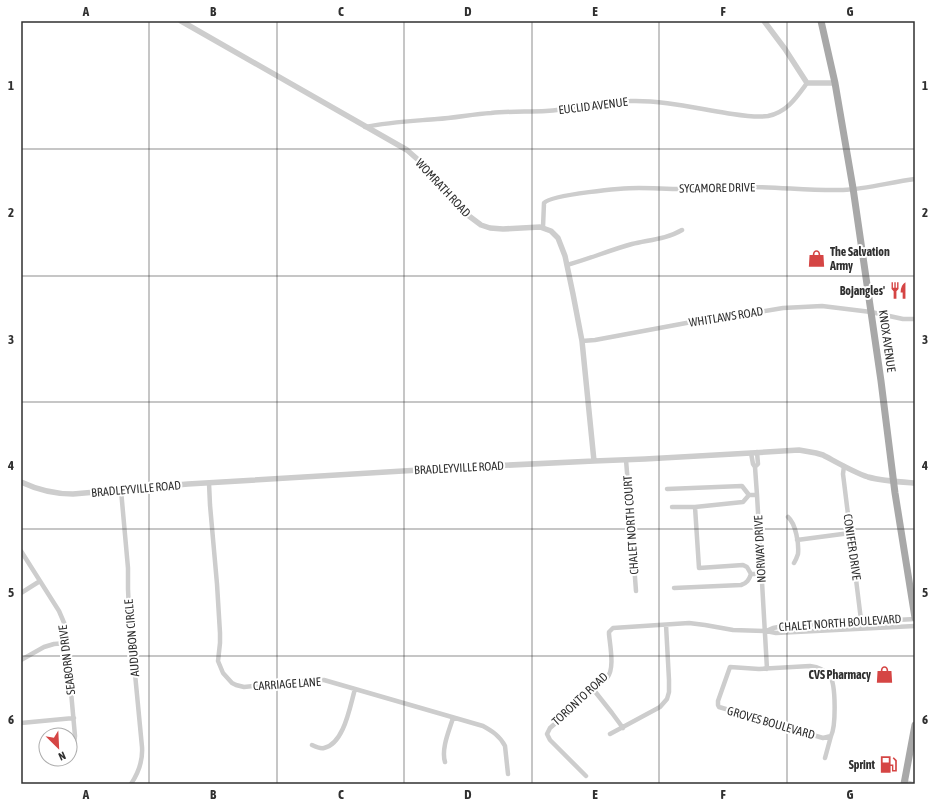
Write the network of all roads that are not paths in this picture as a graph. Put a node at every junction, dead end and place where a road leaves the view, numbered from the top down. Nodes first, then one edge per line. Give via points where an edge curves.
1 (181, 21) edge
2 (764, 21) edge
3 (821, 21) edge
4 (835, 83) junction
5 (807, 84) junction
6 (365, 127) junction
7 (915, 179) edge
8 (853, 188) junction
9 (542, 227) junction
10 (682, 230) dead end
11 (567, 265) junction
12 (871, 312) junction
13 (915, 319) edge
14 (582, 341) junction
15 (754, 452) junction
16 (626, 460) junction
17 (594, 461) junction
18 (844, 466) junction
19 (894, 481) junction
20 (21, 482) edge
21 (209, 483) junction
22 (915, 483) edge
23 (668, 489) dead end
24 (121, 490) junction
25 (749, 495) junction
26 (758, 495) junction
27 (672, 507) dead end
28 (695, 508) junction
29 (788, 517) dead end
30 (850, 533) junction
31 (797, 540) junction
32 (21, 551) edge
33 (794, 563) dead end
34 (751, 574) junction
35 (762, 574) junction
36 (40, 581) junction
37 (674, 588) dead end
38 (636, 591) dead end
39 (21, 593) edge
40 (915, 619) edge
41 (861, 622) junction
42 (666, 625) junction
43 (915, 626) edge
44 (862, 628) junction
45 (611, 630) joint
46 (766, 631) junction
47 (66, 643) junction
48 (21, 660) edge
49 (767, 669) junction
50 (355, 689) junction
51 (593, 690) junction
52 (74, 718) junction
53 (453, 718) junction
54 (21, 723) edge
55 (74, 727) edge
56 (623, 728) junction
57 (915, 728) edge
58 (610, 734) dead end
59 (831, 736) junction
60 (312, 745) dead end
61 (825, 758) dead end
62 (445, 762) dead end
63 (508, 774) dead end
64 (586, 776) dead end
65 (904, 783) edge
66 (131, 784) edge
67 (912, 784) edge

1 - 6 street, WOMRATH ROAD
2 - 5 street
3 - 4 main road, KNOX AVENUE
4 - 5 street
4 - 8 main road, KNOX AVENUE
5 - 6 street, EUCLID AVENUE via 788,106 779,112 764,116 630,101 546,111 493,112
6 - 9 street, WOMRATH ROAD via 407,150 481,225 504,229
7 - 8 street, SYCAMORE DRIVE
8 - 9 street, SYCAMORE DRIVE via 607,190 547,200 543,205
8 - 12 main road, KNOX AVENUE
9 - 11 street via 558,238
10 - 11 street
11 - 14 street
12 - 13 street, WHITLAWS ROAD
12 - 14 street, WHITLAWS ROAD via 822,306 783,308
12 - 19 main road, KNOX AVENUE
14 - 17 street
15 - 16 street, BRADLEYVILLE ROAD
15 - 18 street, BRADLEYVILLE ROAD via 799,450 823,455
15 - 26 street, NORWAY DRIVE via 758,464 755,467
16 - 17 street, BRADLEYVILLE ROAD
16 - 38 street, CHALET NORTH COURT
17 - 21 street, BRADLEYVILLE ROAD
18 - 19 street, BRADLEYVILLE ROAD via 870,477
18 - 30 street, CONIFER DRIVE
19 - 22 street, BRADLEYVILLE ROAD
19 - 40 main road, KNOX AVENUE
20 - 24 street, BRADLEYVILLE ROAD via 38,489 65,494
21 - 24 street, BRADLEYVILLE ROAD
21 - 50 street, CARRIAGE LANE via 220,632 218,660 223,673 232,683 244,687 320,680
23 - 25 street via 742,486
24 - 66 street, AUDUBON CIRCLE via 142,747 142,758
25 - 26 street
25 - 28 street via 743,502
26 - 35 street, NORWAY DRIVE
27 - 28 street
28 - 34 street via 699,568 743,565
29 - 31 street via 794,524
30 - 31 street
30 - 41 street, CONIFER DRIVE
31 - 33 street via 798,553
32 - 36 street, SEABORN DRIVE
34 - 35 street
34 - 37 street via 749,580 741,585
35 - 46 street, NORWAY DRIVE
36 - 39 street
36 - 47 street, SEABORN DRIVE via 65,625
40 - 41 street, CHALET NORTH BOULEVARD
41 - 44 street, CONIFER DRIVE
41 - 46 street, CHALET NORTH BOULEVARD via 784,626
42 - 45 street, CHALET NORTH BOULEVARD
42 - 46 street, CHALET NORTH BOULEVARD via 690,624 733,630
42 - 56 street via 668,696 660,707
43 - 44 street, CHALET NORTH BOULEVARD
44 - 46 street, CHALET NORTH BOULEVARD via 776,633
45 - 51 street, TORONTO ROAD via 610,672
46 - 49 street
47 - 48 street via 44,647
47 - 52 street, SEABORN DRIVE
49 - 59 street, GROVES BOULEVARD via 810,666 821,669 830,676 834,715
49 - 59 street, GROVES BOULEVARD via 730,667 718,701 719,707 823,738
50 - 53 street, CARRIAGE LANE
50 - 60 street via 339,737 325,748
51 - 56 street
51 - 64 street, TORONTO ROAD via 550,728 547,734
52 - 54 street
52 - 55 street, SEABORN DRIVE
53 - 62 street via 444,750
53 - 63 street, CARRIAGE LANE via 483,726 497,734 505,746
56 - 58 street
57 - 65 main road
59 - 61 street, GROVES BOULEVARD
65 - 67 street

